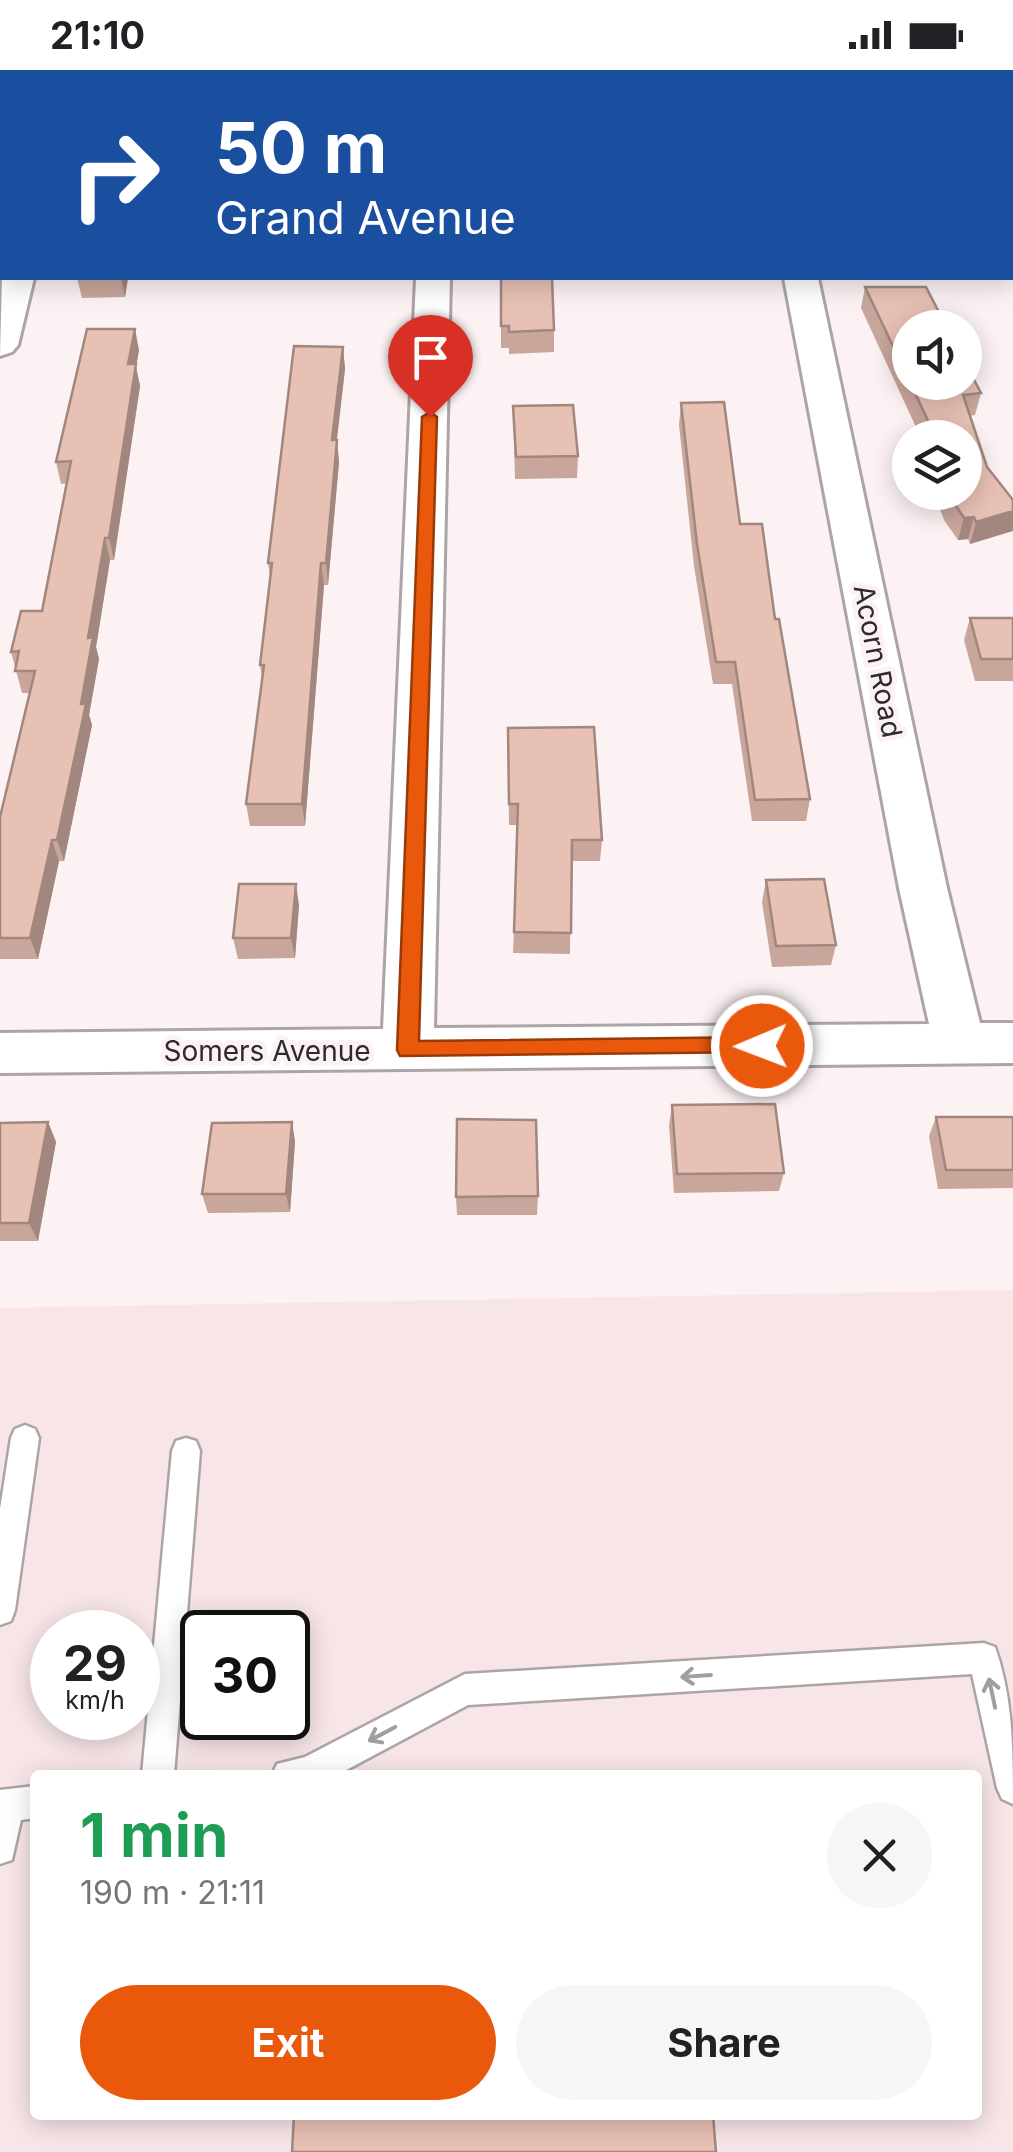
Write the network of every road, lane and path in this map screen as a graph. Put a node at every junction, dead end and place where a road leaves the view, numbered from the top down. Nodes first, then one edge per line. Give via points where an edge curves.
1 (16, 280) edge
2 (433, 280) edge
3 (800, 280) edge
4 (0, 345) edge
5 (959, 1043) junction
6 (1013, 1043) edge
7 (408, 1050) junction
8 (0, 1053) edge
9 (25, 1438) dead end
10 (186, 1451) dead end
11 (0, 1610) edge
12 (158, 1770) edge
13 (314, 1770) edge
14 (1013, 1788) edge
15 (14, 1804) edge
16 (0, 1848) edge

1 - 4 street
2 - 7 street
3 - 5 street, Acorn Road
5 - 6 street, Somers Avenue
5 - 7 street, Somers Avenue
7 - 8 street, Somers Avenue
9 - 11 lane
10 - 12 lane
14 -> 13 lane via 984,1658 465,1690
15 - 16 lane

